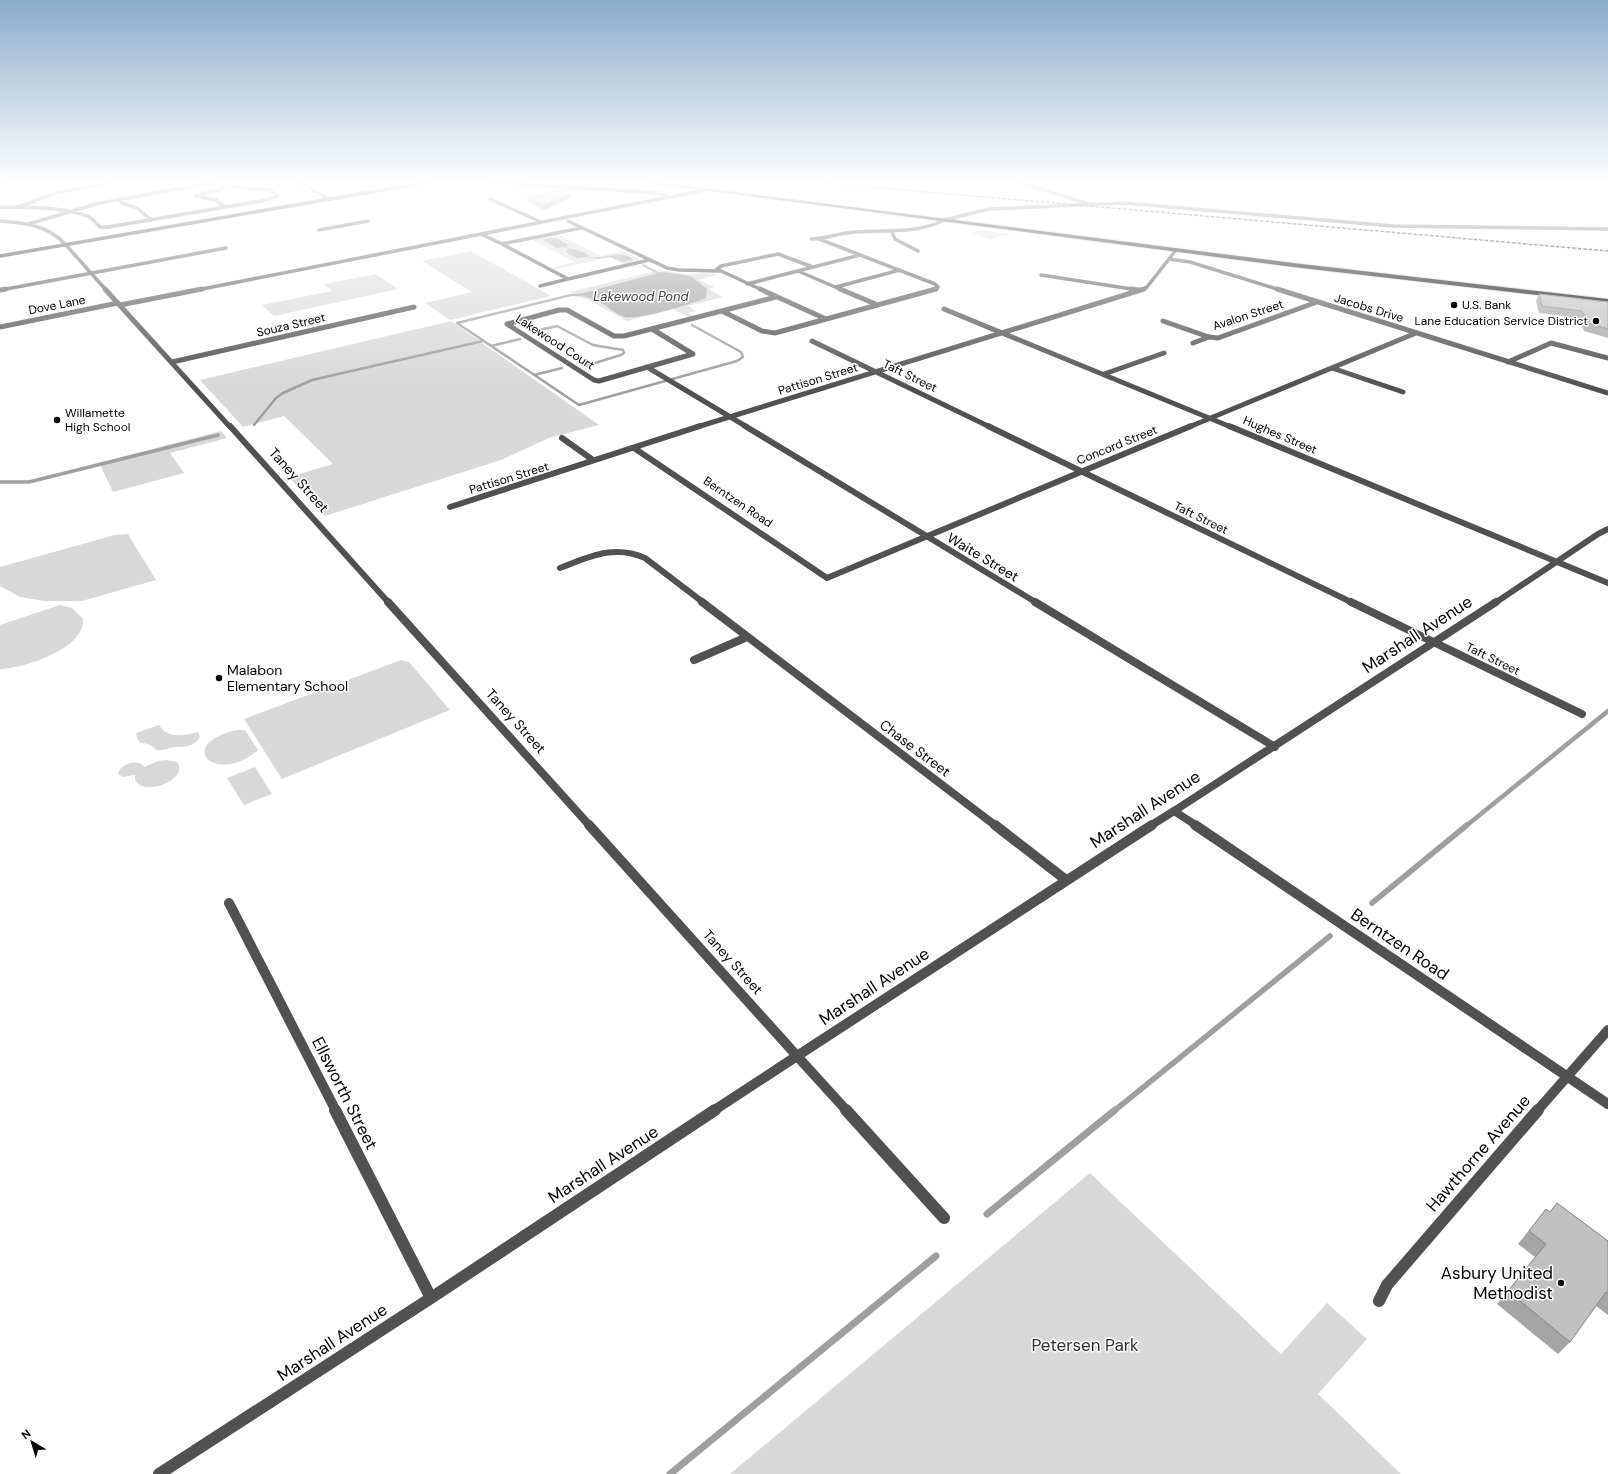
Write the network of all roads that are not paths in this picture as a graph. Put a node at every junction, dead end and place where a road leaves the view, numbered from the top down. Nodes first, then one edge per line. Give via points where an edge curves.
1 (37, 250) edge
2 (70, 250) edge
3 (216, 250) edge
4 (399, 250) edge
5 (513, 250) edge
6 (627, 250) edge
7 (847, 250) edge
8 (1176, 250) joint
9 (860, 255) junction
10 (0, 256) edge
11 (1169, 259) junction
12 (649, 260) junction
13 (813, 267) junction
14 (900, 270) junction
15 (719, 271) junction
16 (798, 271) junction
17 (91, 273) junction
18 (1041, 275) dead end
19 (568, 279) junction
20 (747, 284) junction
21 (540, 286) dead end
22 (836, 287) junction
23 (0, 290) edge
24 (1142, 290) junction
25 (776, 297) junction
26 (1317, 302) junction
27 (1608, 302) edge
28 (119, 304) junction
29 (878, 305) junction
30 (414, 307) dead end
31 (944, 309) dead end
32 (722, 311) junction
33 (826, 319) junction
34 (1163, 321) dead end
35 (0, 327) edge
36 (652, 329) junction
37 (1002, 332) junction
38 (1416, 333) junction
39 (1210, 337) junction
40 (812, 341) dead end
41 (1193, 343) dead end
42 (1164, 353) dead end
43 (1608, 358) edge
44 (172, 362) junction
45 (1508, 362) junction
46 (647, 367) junction
47 (1332, 368) junction
48 (876, 372) junction
49 (1104, 374) junction
50 (1403, 392) dead end
51 (1608, 393) edge
52 (730, 417) junction
53 (1210, 418) junction
54 (562, 438) dead end
55 (634, 448) junction
56 (593, 460) junction
57 (1081, 472) junction
58 (450, 507) dead end
59 (1608, 529) edge
60 (925, 536) junction
61 (1556, 562) junction
62 (560, 568) dead end
63 (827, 578) joint
64 (1608, 583) edge
65 (747, 637) junction
66 (1435, 643) junction
67 (694, 660) dead end
68 (1582, 714) dead end
69 (1275, 747) junction
70 (1174, 811) junction
71 (1066, 880) junction
72 (229, 903) dead end
73 (1608, 1030) edge
74 (797, 1056) junction
75 (1567, 1076) junction
76 (1608, 1104) edge
77 (944, 1218) dead end
78 (430, 1298) junction
79 (1379, 1301) dead end
80 (160, 1474) edge

1 - 10 main road
2 - 17 street, Taney Street
3 - 17 street
4 - 28 street, Dove Lane
5 - 19 street
6 - 12 street
7 - 9 street
8 - 11 street, Pattison Street
8 - 27 main road
9 - 13 street
9 - 14 street
11 - 24 street, Pattison Street
11 - 26 street, Jacobs Drive via 1192,263
12 - 15 street via 672,270
12 - 19 street
13 - 15 street via 784,255 773,254 721,266 717,268
13 - 16 street
14 - 22 street
14 - 29 street via 938,287
15 - 20 street
16 - 20 street
16 - 22 street
17 - 23 street
17 - 28 street, Taney Street
18 - 24 street
19 - 21 street
20 - 25 street
22 - 29 street
24 - 37 street, Pattison Street
25 - 32 street, Lakewood Court
25 - 33 street
26 - 38 street, Jacobs Drive
26 - 39 street, Avalon Street via 1218,338
28 - 35 street, Dove Lane
28 - 44 street, Taney Street
29 - 33 street
30 - 44 street, Souza Street
31 - 37 street, Hughes Street
32 - 33 street via 770,333
32 - 36 street, Lakewood Court
34 - 39 street, Avalon Street
36 - 46 street, Lakewood Court via 693,353
36 - 46 street, Lakewood Court via 628,336 617,336 570,310 563,309 507,324 596,380
37 - 48 street, Pattison Street
37 - 49 street, Hughes Street
38 - 45 street, Jacobs Drive
38 - 47 street, Concord Street
39 - 41 street
40 - 48 street, Taft Street
42 - 49 street
43 - 45 street via 1551,342
44 - 74 street, Taney Street
45 - 51 street, Jacobs Drive
46 - 52 street, Waite Street
47 - 50 street
47 - 53 street, Concord Street
48 - 52 street, Pattison Street
48 - 57 street, Taft Street
49 - 53 street, Hughes Street
52 - 55 street, Pattison Street
52 - 60 street, Waite Street
53 - 57 street, Concord Street
53 - 61 street, Hughes Street
54 - 56 street
55 - 56 street, Pattison Street
55 - 63 street, Berntzen Road
56 - 58 street, Pattison Street
57 - 60 street, Concord Street
57 - 66 street, Taft Street
59 - 61 street, Marshall Avenue
60 - 63 street, Concord Street
60 - 69 street, Waite Street
61 - 64 street, Hughes Street
61 - 66 street, Marshall Avenue
62 - 65 street, Chase Street via 610,552 640,555
65 - 67 street
65 - 71 street, Chase Street
66 - 68 street, Taft Street
66 - 69 street, Marshall Avenue
69 - 70 street, Marshall Avenue
70 - 71 street, Marshall Avenue
70 - 75 street, Berntzen Road
71 - 74 street, Marshall Avenue
72 - 78 street, Ellsworth Street
73 - 75 street, Hawthorne Avenue
74 - 77 street, Taney Street
74 - 78 street, Marshall Avenue
75 - 76 street, Berntzen Road
75 - 79 street, Hawthorne Avenue via 1387,1285
78 - 80 street, Marshall Avenue

